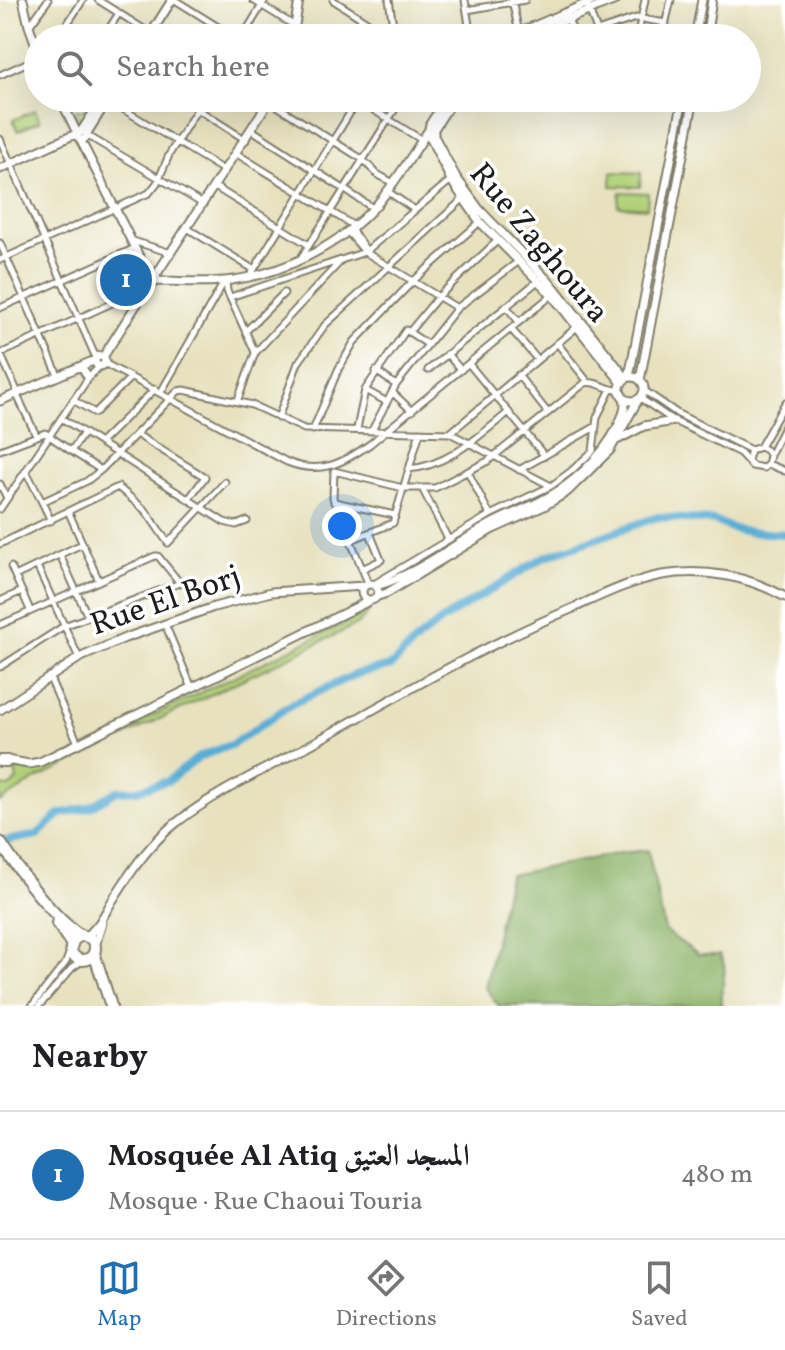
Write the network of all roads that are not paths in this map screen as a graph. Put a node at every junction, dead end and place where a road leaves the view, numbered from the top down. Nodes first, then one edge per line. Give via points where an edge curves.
1 (23, 0) edge
2 (48, 0) edge
3 (83, 0) edge
4 (98, 0) edge
5 (171, 0) edge
6 (253, 0) edge
7 (299, 0) edge
8 (333, 0) edge
9 (389, 0) edge
10 (465, 0) edge
11 (525, 0) edge
12 (595, 0) edge
13 (616, 0) edge
14 (645, 0) edge
15 (671, 0) edge
16 (702, 0) edge
17 (712, 0) edge
18 (512, 1) edge
19 (263, 3) edge
20 (586, 5) edge
21 (467, 10) junction
22 (119, 13) junction
23 (641, 18) junction
24 (568, 19) junction
25 (666, 23) joint
26 (29, 24) edge
27 (30, 24) edge
28 (67, 24) edge
29 (112, 24) edge
30 (133, 24) edge
31 (156, 24) edge
32 (214, 24) edge
33 (249, 24) edge
34 (293, 24) edge
35 (296, 24) edge
36 (371, 24) edge
37 (392, 24) edge
38 (469, 24) edge
39 (517, 24) edge
40 (546, 24) edge
41 (556, 24) edge
42 (570, 24) edge
43 (594, 24) edge
44 (626, 24) edge
45 (640, 24) edge
46 (698, 24) edge
47 (708, 24) edge
48 (24, 63) edge
49 (0, 75) edge
50 (68, 112) edge
51 (98, 112) edge
52 (128, 112) edge
53 (196, 112) edge
54 (203, 112) edge
55 (263, 112) edge
56 (285, 112) edge
57 (349, 112) edge
58 (378, 112) edge
59 (393, 112) edge
60 (440, 112) edge
61 (444, 112) edge
62 (680, 112) edge
63 (691, 112) edge
64 (71, 119) junction
65 (389, 119) junction
66 (252, 130) junction
67 (431, 130) junction
68 (82, 134) junction
69 (0, 139) edge
70 (246, 140) junction
71 (422, 140) junction
72 (332, 141) junction
73 (177, 142) junction
74 (237, 154) junction
75 (362, 159) junction
76 (11, 164) junction
77 (0, 169) edge
78 (315, 169) junction
79 (225, 171) junction
80 (159, 177) junction
81 (451, 180) junction
82 (393, 183) junction
83 (215, 187) junction
84 (345, 188) junction
85 (387, 191) junction
86 (298, 194) junction
87 (463, 199) junction
88 (203, 204) junction
89 (116, 208) junction
90 (373, 208) junction
91 (415, 210) junction
92 (329, 213) junction
93 (480, 222) junction
94 (279, 227) junction
95 (187, 228) junction
96 (351, 229) junction
97 (45, 240) junction
98 (497, 241) junction
99 (0, 243) edge
100 (134, 245) junction
101 (309, 245) junction
102 (367, 252) junction
103 (171, 253) junction
104 (652, 258) junction
105 (3, 259) edge
106 (301, 259) junction
107 (662, 260) junction
108 (519, 261) junction
109 (339, 263) junction
110 (388, 266) junction
111 (251, 273) junction
112 (63, 280) junction
113 (539, 280) junction
114 (152, 281) junction
115 (225, 281) junction
116 (412, 282) junction
117 (284, 293) dead end
118 (552, 295) junction
119 (230, 297) junction
120 (438, 297) junction
121 (24, 298) junction
122 (506, 306) junction
123 (0, 308) edge
124 (457, 308) junction
125 (80, 319) junction
126 (519, 322) junction
127 (577, 327) junction
128 (511, 329) junction
129 (246, 331) junction
130 (410, 331) junction
131 (41, 335) junction
132 (557, 343) junction
133 (427, 344) junction
134 (0, 353) edge
135 (255, 353) junction
136 (447, 354) junction
137 (537, 359) junction
138 (99, 361) junction
139 (469, 364) junction
140 (81, 366) junction
141 (428, 370) dead end
142 (461, 370) junction
143 (376, 371) junction
144 (58, 375) junction
145 (518, 375) junction
146 (88, 377) junction
147 (131, 377) junction
148 (640, 380) junction
149 (588, 382) junction
150 (396, 385) junction
151 (624, 385) junction
152 (158, 390) junction
153 (365, 390) junction
154 (610, 391) junction
155 (392, 392) junction
156 (17, 393) junction
157 (494, 395) junction
158 (641, 396) junction
159 (171, 398) junction
160 (73, 400) junction
161 (0, 401) edge
162 (237, 402) junction
163 (387, 402) junction
164 (785, 403) edge
165 (412, 411) junction
166 (509, 412) junction
167 (548, 413) junction
168 (61, 418) junction
169 (278, 418) junction
170 (674, 421) junction
171 (785, 425) edge
172 (596, 426) junction
173 (357, 429) junction
174 (313, 430) junction
175 (372, 430) junction
176 (388, 430) junction
177 (420, 432) junction
178 (524, 432) junction
179 (84, 433) junction
180 (450, 433) junction
181 (136, 434) junction
182 (36, 435) junction
183 (49, 437) junction
184 (617, 440) junction
185 (100, 443) junction
186 (469, 443) junction
187 (760, 447) junction
188 (0, 450) edge
189 (751, 450) junction
190 (71, 451) junction
191 (117, 454) junction
192 (543, 454) junction
193 (770, 456) junction
194 (494, 457) junction
195 (748, 461) junction
196 (768, 464) junction
197 (334, 468) junction
198 (408, 469) junction
199 (101, 470) junction
200 (519, 470) junction
201 (26, 471) junction
202 (785, 471) edge
203 (468, 472) junction
204 (225, 482) dead end
205 (0, 484) edge
206 (551, 486) junction
207 (403, 488) junction
208 (423, 490) junction
209 (7, 499) junction
210 (188, 500) junction
211 (42, 502) junction
212 (334, 502) junction
213 (201, 508) junction
214 (0, 509) edge
215 (69, 513) junction
216 (395, 515) junction
217 (490, 515) junction
218 (51, 521) junction
219 (247, 521) dead end
220 (370, 533) junction
221 (448, 539) junction
222 (351, 540) junction
223 (0, 544) edge
224 (82, 544) junction
225 (60, 555) junction
226 (37, 566) junction
227 (11, 567) dead end
228 (362, 569) junction
229 (15, 576) junction
230 (99, 581) junction
231 (370, 585) junction
232 (22, 591) junction
233 (75, 591) junction
234 (785, 597) edge
235 (374, 598) junction
236 (53, 600) junction
237 (0, 601) edge
238 (30, 610) junction
239 (88, 617) junction
240 (165, 624) junction
241 (0, 625) edge
242 (64, 626) junction
243 (79, 658) junction
244 (0, 667) edge
245 (49, 676) junction
246 (192, 688) junction
247 (0, 710) edge
248 (78, 743) junction
249 (2, 760) edge
250 (0, 842) edge
251 (0, 853) edge
252 (27, 884) junction
253 (103, 917) junction
254 (84, 936) junction
255 (72, 947) junction
256 (95, 950) junction
257 (84, 960) junction
258 (52, 986) junction
259 (32, 1006) edge
260 (39, 1006) edge
261 (104, 1006) edge
262 (111, 1006) edge

1 - 26 street
2 - 27 street
3 - 28 street
4 - 22 street
5 - 31 street
5 - 32 street
6 - 19 street
7 - 35 street
8 - 36 street
9 - 37 street
10 - 21 street
11 - 18 street
12 - 20 street
13 - 20 street
14 - 23 street
15 - 25 street
16 - 46 street
17 - 47 street
18 - 21 street
18 - 39 street
19 - 33 street
19 - 34 street
20 - 24 street
20 - 40 street
20 - 43 street
21 - 38 street
22 - 29 street
22 - 30 street
23 - 25 street
23 - 44 street
23 - 45 street
24 - 41 street
24 - 42 street
48 - 49 street
50 - 64 street
51 - 68 street
52 - 73 street
53 - 73 street
54 - 70 street
55 - 66 street
56 - 72 street
57 - 72 street
58 - 65 street
59 - 65 street
60 - 67 street
61 - 67 street
62 - 104 street, Rue El Borj
63 - 107 street
64 - 68 street
64 - 68 street
65 - 71 street
65 - 75 street
66 - 70 street
66 - 78 street
67 - 71 street
67 - 81 street, Rue Zaghoura
67 - 151 street, Rue Zaghoura via 479,209 554,287
68 - 76 street
68 - 80 street
68 - 89 street
69 - 76 street
70 - 74 street
71 - 82 street
72 - 75 street
72 - 78 street
73 - 79 street
73 - 80 street
74 - 79 street
74 - 86 street
75 - 82 street
75 - 84 street
76 - 77 street
76 - 97 street
78 - 84 street
78 - 86 street
79 - 83 street
80 - 88 street
80 - 89 street via 149,193
81 - 87 street, Rue Zaghoura
81 - 91 street
82 - 85 street
83 - 88 street
83 - 94 street
84 - 90 street
84 - 92 street
85 - 90 street
85 - 91 street
86 - 92 street
86 - 94 street
87 - 93 street, Rue Zaghoura
87 - 110 street
88 - 95 street
89 - 97 street
89 - 100 street
90 - 96 street
91 - 102 street
92 - 96 street
92 - 101 street
93 - 98 street, Rue Zaghoura
93 - 116 street
94 - 101 street
94 - 111 street
95 - 103 street
95 - 111 street
96 - 102 street
96 - 106 street
97 - 105 street
97 - 112 street
98 - 108 street, Rue Zaghoura
98 - 120 street
99 - 105 street
100 - 103 street
100 - 112 street
100 - 114 street
101 - 106 street
102 - 109 street
102 - 110 street
103 - 114 street
104 - 107 street
104 - 151 street, Rue El Borj
105 - 121 street
106 - 111 street
107 - 148 street
108 - 113 street, Rue Zaghoura
108 - 124 street
109 - 119 street
109 - 135 street
110 - 116 street
110 - 169 street via 336,313 304,353
111 - 115 street
112 - 121 street
112 - 125 street
113 - 118 street, Rue Zaghoura
113 - 122 street
114 - 115 street
114 - 125 street
114 - 138 street
115 - 119 street
115 - 152 street
116 - 120 street
116 - 174 street via 354,342
117 - 129 street
118 - 126 street
118 - 127 street, Rue Zaghoura
119 - 129 street
120 - 124 street
120 - 130 street
121 - 123 street
121 - 131 street
122 - 126 street
122 - 136 street
124 - 133 street
125 - 131 street
125 - 138 street
126 - 128 street
127 - 132 street
127 - 151 street, Rue Zaghoura
128 - 137 street
128 - 139 street
129 - 135 street
130 - 133 street
130 - 143 street
131 - 134 street
131 - 144 street
132 - 137 street
132 - 149 street
133 - 150 street
134 - 156 street
135 - 162 street
136 - 141 street
136 - 142 street
137 - 145 street
138 - 140 street
138 - 146 street
138 - 147 street
139 - 142 street
139 - 157 street
140 - 144 street
140 - 146 street
142 - 165 street
143 - 150 street
143 - 153 street
144 - 156 street
145 - 157 street
145 - 167 street
146 - 160 street
147 - 152 street
147 - 160 street via 95,413
148 - 151 street
148 - 158 street
149 - 154 street
149 - 167 street
150 - 155 street
151 - 154 street
151 - 158 street via 631,401
151 - 231 street, Rue El Borj via 624,410 608,442 563,487 399,579
152 - 159 street
152 - 185 street
153 - 163 street
153 - 173 street
154 - 172 street
155 - 163 street
155 - 165 street
156 - 161 street
156 - 182 street
157 - 166 street
157 - 180 street
158 - 170 street
158 - 184 street
158 - 189 street
159 - 162 street via 184,390
159 - 181 street
159 - 197 street via 287,462 309,469
160 - 168 street
162 - 169 street
163 - 175 street
164 - 187 street
165 - 176 street
166 - 178 street
166 - 186 street
167 - 178 street
168 - 179 street
168 - 183 street
169 - 174 street
170 - 184 street via 644,426
170 - 195 street
171 - 193 street
172 - 192 street
172 - 206 street via 591,454
173 - 174 street
173 - 175 street
175 - 176 street
176 - 177 street
176 - 197 street
177 - 180 street
177 - 198 street
178 - 192 street
178 - 194 street
179 - 185 street
179 - 190 street
180 - 186 street
181 - 191 street
181 - 210 street via 205,477
182 - 183 street
182 - 188 street
183 - 190 street
183 - 201 street
184 - 235 street via 559,497
185 - 191 street
186 - 194 street
186 - 198 street via 433,465
187 - 189 street
187 - 193 street
189 - 195 street
190 - 199 street
191 - 199 street
191 - 210 street
192 - 200 street
193 - 196 street
194 - 200 street
194 - 203 street
195 - 196 street via 757,469
196 - 202 street
197 - 207 street
197 - 212 street
198 - 207 street
199 - 211 street
200 - 206 street
201 - 209 street
201 - 211 street
203 - 208 street
203 - 217 street
204 - 213 street
205 - 209 street
206 - 217 street
207 - 208 street
207 - 216 street
208 - 221 street
209 - 214 street
210 - 213 street
211 - 218 street
212 - 216 street
212 - 222 street
213 - 215 street via 168,543 146,511 118,487
213 - 219 street via 230,524
215 - 218 street
215 - 224 street
216 - 220 street via 390,526
217 - 221 street
218 - 223 street
220 - 222 street
220 - 228 street via 381,560
221 - 231 street
222 - 228 street
224 - 225 street
224 - 230 street
225 - 226 street
225 - 233 street
226 - 229 street
226 - 236 street
227 - 229 street
228 - 231 street
229 - 232 street
230 - 233 street
230 - 239 street via 157,556 180,584
231 - 235 street
231 - 235 street via 362,594
231 - 240 street, Rue El Borj via 271,592
232 - 237 street
232 - 238 street
233 - 236 street
233 - 239 street
234 - 253 street via 723,575 660,576 496,641 177,822 145,854
235 - 246 street
236 - 238 street
236 - 242 street
238 - 241 street
239 - 242 street
240 - 243 street, Rue El Borj
240 - 246 street
242 - 243 street
242 - 244 street
243 - 245 street, Rue El Borj
245 - 247 street, Rue El Borj
245 - 248 street
246 - 248 street
248 - 249 street via 40,762
250 - 252 highway
251 - 252 highway
252 - 254 highway
252 - 255 highway
253 - 254 street
253 - 256 street
254 - 255 highway
254 - 256 highway
255 - 257 highway via 76,958
255 - 258 street
256 - 257 highway
256 - 262 highway
257 - 258 street
257 - 261 highway
258 - 259 street
258 - 260 street

